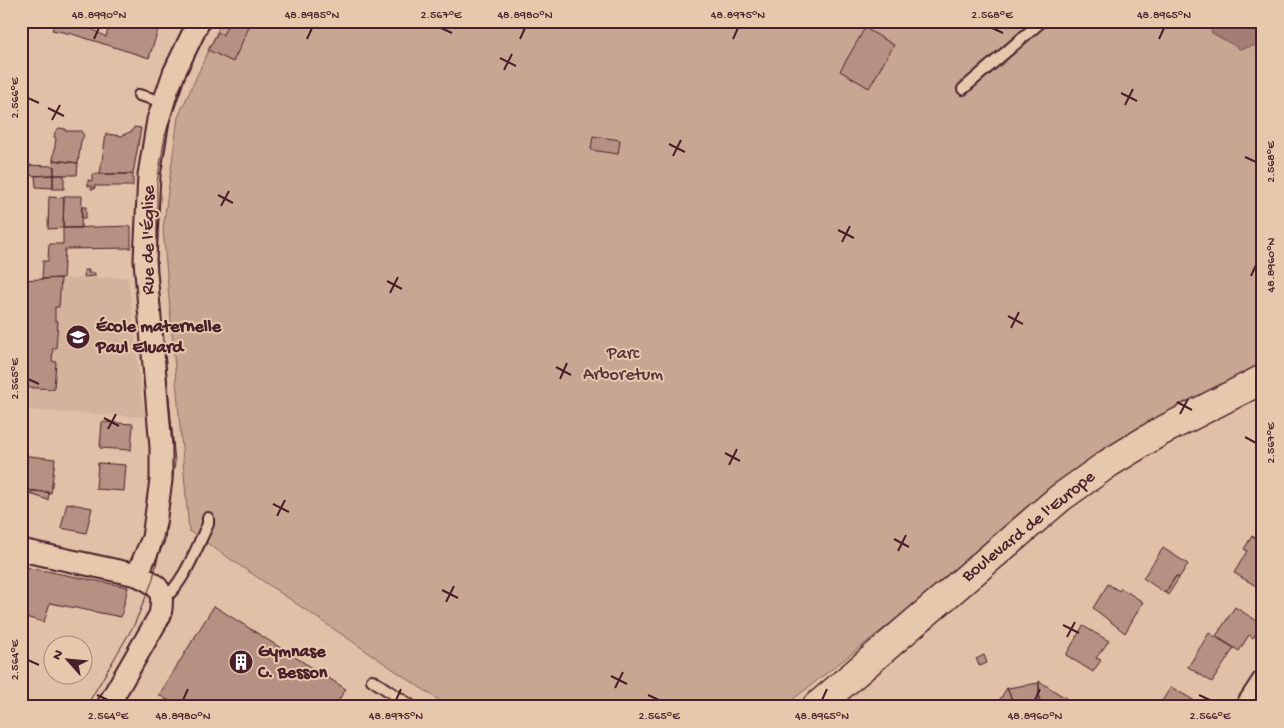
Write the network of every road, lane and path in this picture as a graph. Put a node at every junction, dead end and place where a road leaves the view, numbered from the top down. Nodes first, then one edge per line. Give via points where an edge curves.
1 (199, 21) edge
2 (1042, 21) edge
3 (962, 89) dead end
4 (139, 95) dead end
5 (164, 102) junction
6 (1263, 379) edge
7 (1263, 400) edge
8 (208, 518) dead end
9 (21, 550) edge
10 (137, 574) junction
11 (163, 600) junction
12 (372, 680) dead end
13 (1263, 681) edge
14 (107, 707) edge
15 (413, 707) edge
16 (816, 707) edge
17 (845, 707) edge
18 (1246, 707) edge

1 - 5 street, Rue de l'Église
2 - 3 lane
4 - 5 lane
5 - 10 street, Rue de l'Église via 149,175 145,260 161,447 160,480 153,538
6 - 16 main road, Boulevard de l'Europe via 1109,462 1060,498
7 - 17 main road, Boulevard de l'Europe via 1162,445 1121,471 1076,505
8 - 11 lane via 190,563 174,590
9 - 10 street
10 - 11 street via 152,582 160,590
11 - 14 street via 160,615
12 - 15 lane
13 - 18 street

